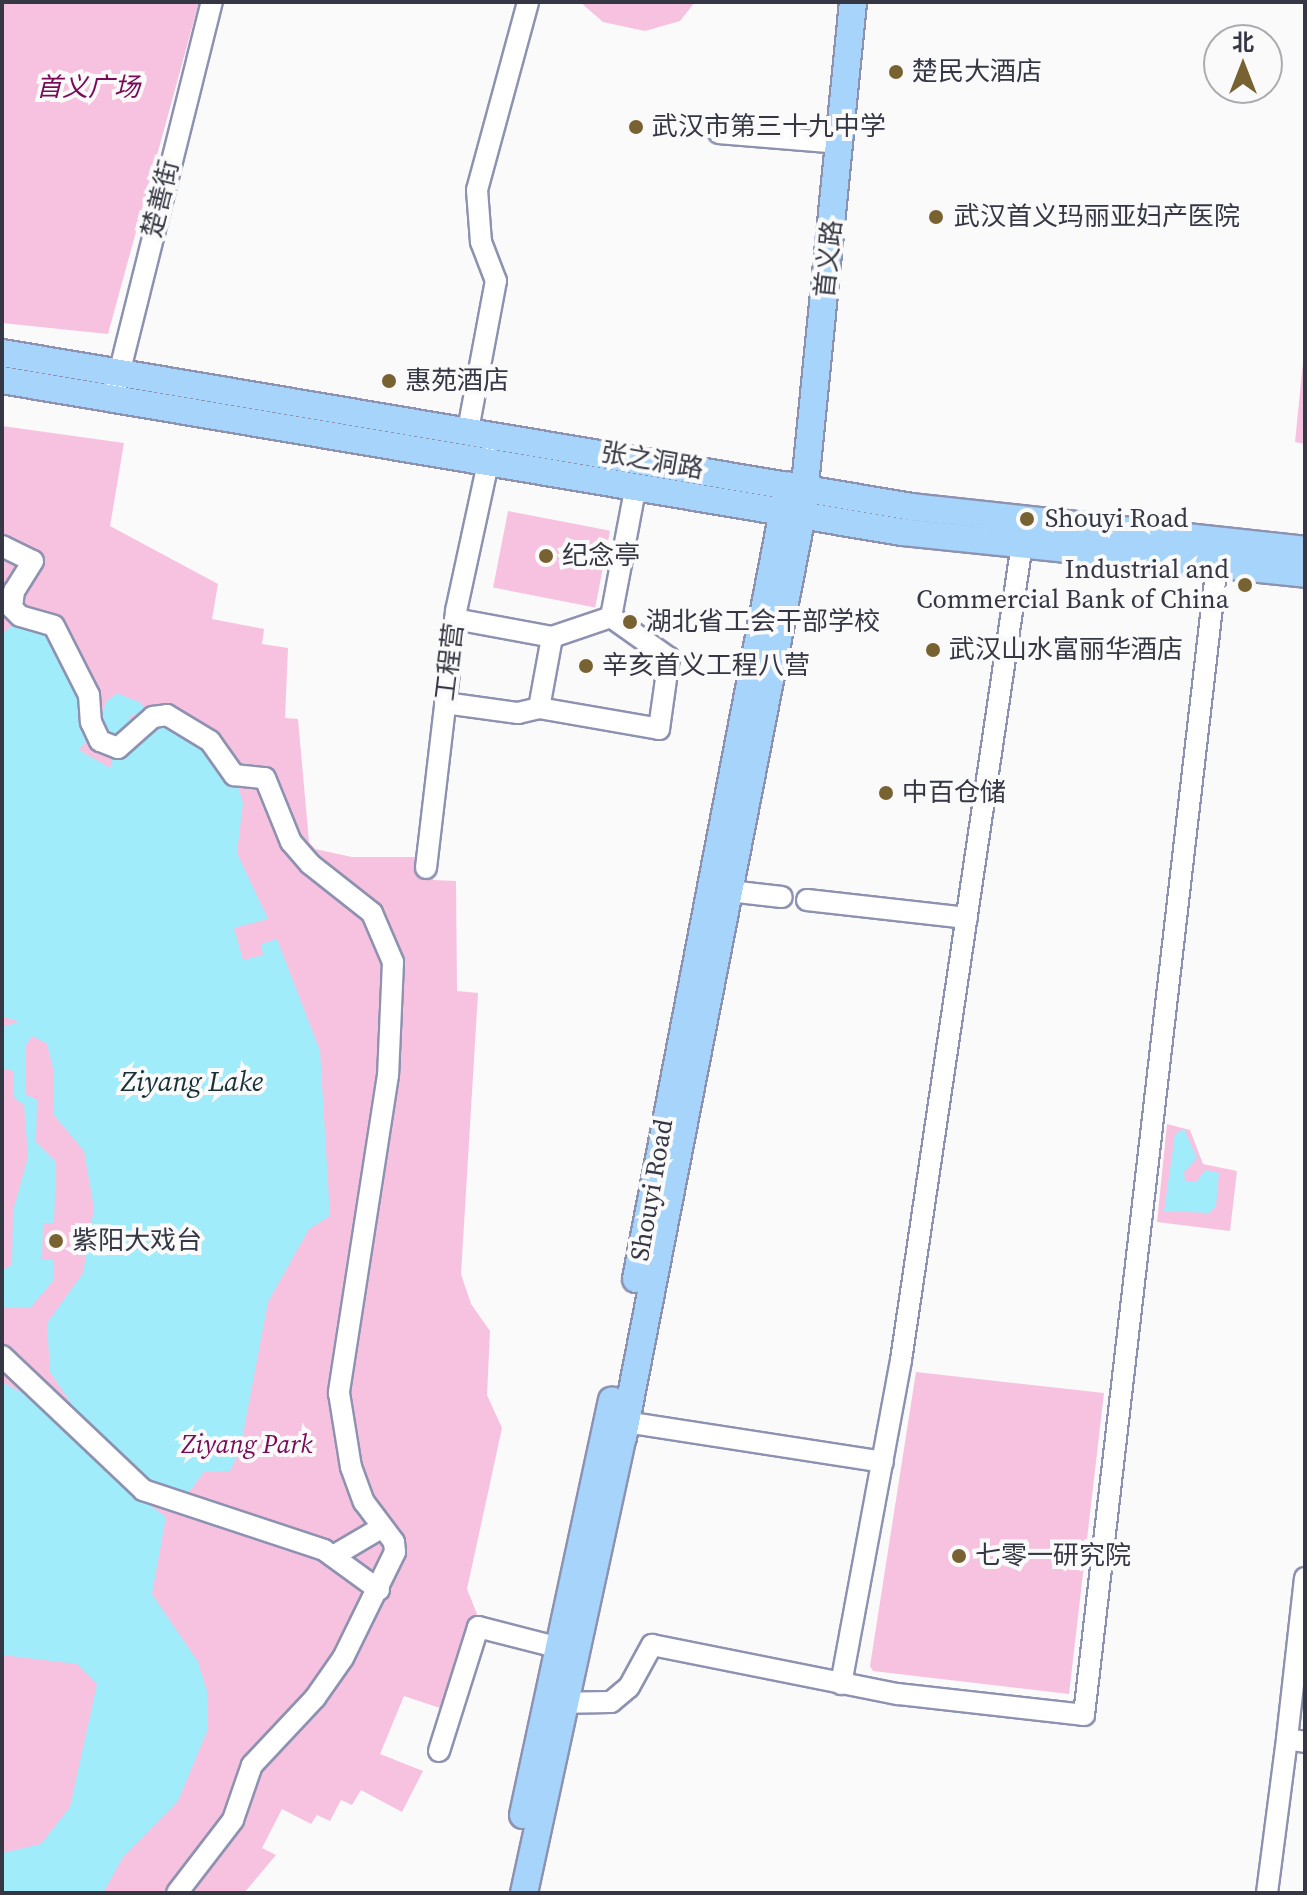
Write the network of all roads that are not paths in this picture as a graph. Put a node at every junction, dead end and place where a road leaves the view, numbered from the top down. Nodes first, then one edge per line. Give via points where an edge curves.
1 (212, 2) edge
2 (528, 2) edge
3 (853, 2) edge
4 (719, 133) dead end
5 (840, 143) junction
6 (2, 353) edge
7 (118, 370) junction
8 (2, 380) edge
9 (114, 397) junction
10 (468, 430) junction
11 (489, 458) junction
12 (636, 485) junction
13 (797, 486) junction
14 (792, 513) junction
15 (1022, 544) junction
16 (2, 546) edge
17 (1305, 550) edge
18 (1217, 564) junction
19 (1305, 574) edge
20 (611, 617) junction
21 (455, 619) junction
22 (552, 637) junction
23 (445, 703) junction
24 (539, 708) junction
25 (426, 868) dead end
26 (729, 894) junction
27 (781, 900) dead end
28 (806, 903) dead end
29 (967, 921) junction
30 (2, 1356) edge
31 (618, 1416) junction
32 (884, 1457) junction
33 (381, 1528) junction
34 (335, 1555) junction
35 (1305, 1578) edge
36 (379, 1590) junction
37 (556, 1647) junction
38 (841, 1684) junction
39 (556, 1704) junction
40 (1296, 1741) edge
41 (439, 1751) dead end
42 (177, 1893) edge
43 (507, 1893) edge
44 (524, 1893) edge
45 (1267, 1893) edge

1 - 7 street, 楚善街
2 - 10 street via 477,190 481,242 496,281
3 - 5 main road, 首义路
4 - 5 street
5 - 13 main road, 首义路
6 - 7 main road, 张之洞路
7 - 9 street, 楚善街
7 - 10 main road, 张之洞路
8 - 9 main road, 张之洞路
9 - 11 main road, 张之洞路
10 - 13 main road, 张之洞路
11 - 12 main road, 张之洞路
11 - 21 street, 工程营
12 - 14 main road, 张之洞路
12 - 20 street
13 - 14 main road, 首义路
13 - 17 main road, 张之洞路 via 912,507
14 - 15 main road, 张之洞路
14 - 26 main road, Shouyi Road
14 - 31 main road, Shouyi Road
15 - 18 main road, 张之洞路
15 - 29 street
16 - 33 street via 33,561 14,591 12,608 54,626 89,695 91,722 100,741 118,748 153,717 167,715 210,741 234,775 265,778 298,853 361,902 386,937 393,973 388,1075 339,1393 351,1467
18 - 19 main road, 张之洞路
18 - 38 street via 1084,1715
20 - 22 street
20 - 24 street via 669,658 659,729
21 - 22 street
21 - 23 street, 工程营
22 - 24 street
23 - 24 street via 518,713
23 - 25 street, 工程营
26 - 27 street
26 - 31 main road, Shouyi Road
28 - 29 street
29 - 32 street
30 - 34 street via 152,1496
31 - 32 street
31 - 37 main road, Shouyi Road
31 - 39 main road, Shouyi Road
32 - 38 street
33 - 34 street
33 - 36 street via 396,1546
34 - 36 street
35 - 40 street
36 - 42 street via 315,1698 252,1765 233,1820
37 - 39 main road, Shouyi Road
37 - 41 street via 478,1627
38 - 39 street via 652,1645 618,1698 600,1706
39 - 43 main road, Shouyi Road
39 - 44 main road, Shouyi Road
40 - 45 street

